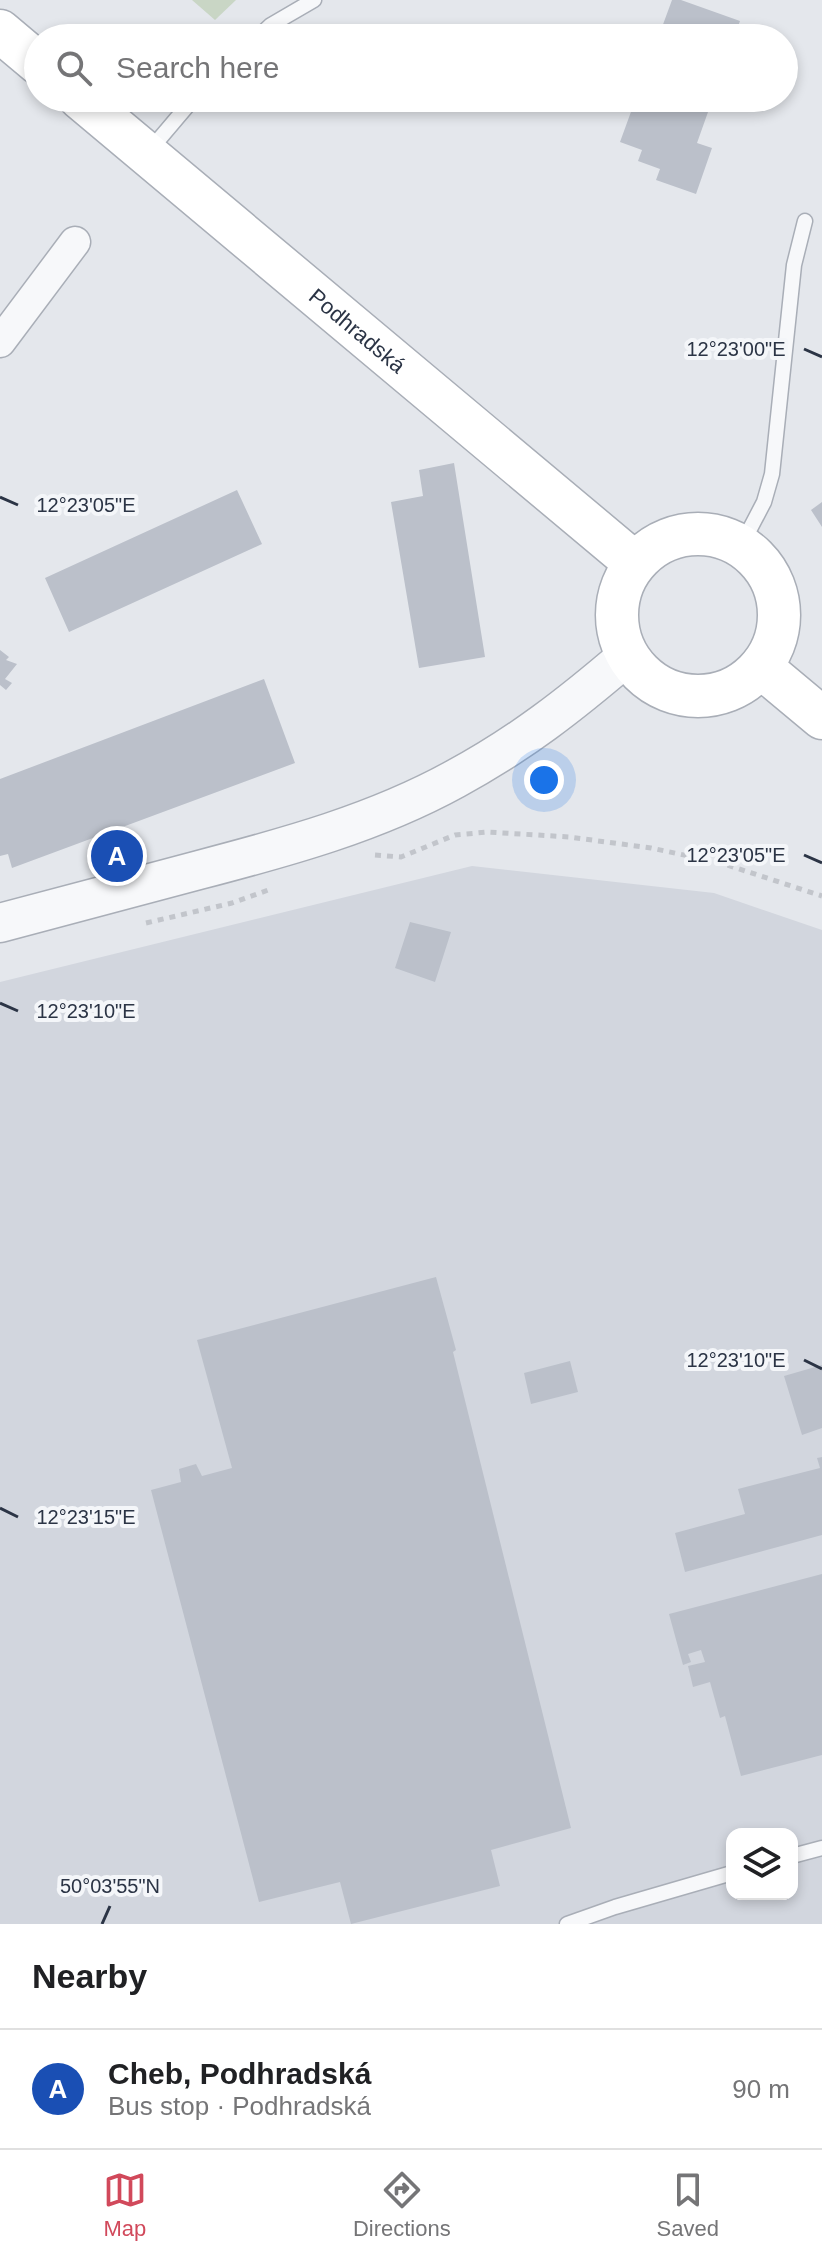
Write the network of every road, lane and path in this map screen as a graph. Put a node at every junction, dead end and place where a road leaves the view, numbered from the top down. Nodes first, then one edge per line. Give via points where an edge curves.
1 (314, 0) edge
2 (273, 24) edge
3 (0, 31) edge
4 (24, 51) edge
5 (97, 112) edge
6 (182, 112) edge
7 (147, 154) junction
8 (805, 221) dead end
9 (75, 242) dead end
10 (0, 342) edge
11 (741, 546) junction
12 (635, 563) junction
13 (627, 656) junction
14 (761, 667) junction
15 (822, 718) edge
16 (366, 854) dead end
17 (277, 887) dead end
18 (822, 896) edge
19 (0, 923) edge
20 (140, 923) dead end
21 (822, 1848) edge
22 (798, 1854) edge
23 (726, 1875) edge
24 (567, 1924) edge

1 - 2 lane
3 - 4 main road
5 - 7 main road, Podhradská
6 - 7 lane
7 - 12 main road, Podhradská
8 - 11 lane via 794,265 772,474
9 - 10 street
11 - 12 main road via 710,535 677,536
11 - 14 main road via 766,570 779,602 777,637
12 - 13 main road via 616,608
13 - 14 main road via 650,682 682,696 717,695
13 - 19 street via 527,737 386,812 287,847
14 - 15 main road
16 - 18 path via 401,857 455,835 488,832 569,837 721,863
17 - 20 path via 232,903
21 - 22 lane
23 - 24 lane

